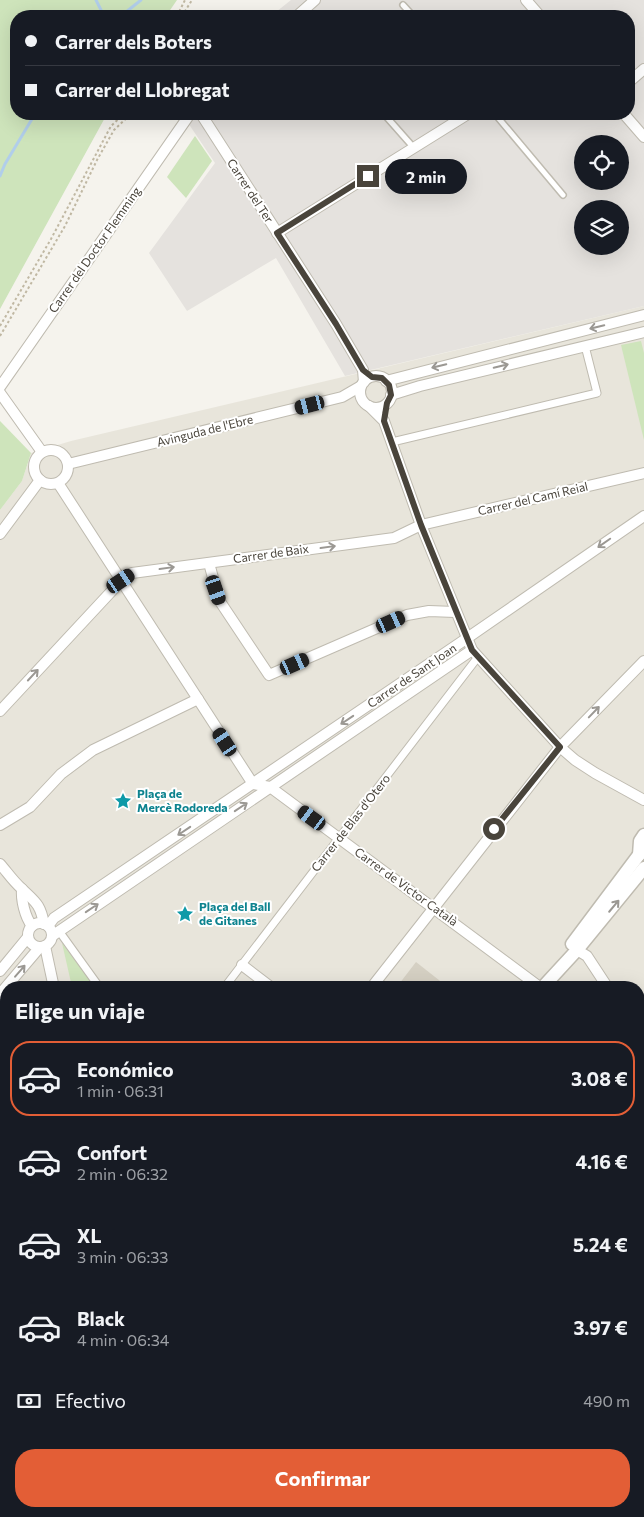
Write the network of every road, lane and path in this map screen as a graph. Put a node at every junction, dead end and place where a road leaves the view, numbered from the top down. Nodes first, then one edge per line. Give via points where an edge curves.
1 (315, 0) edge
2 (526, 0) edge
3 (403, 5) dead end
4 (304, 10) edge
5 (408, 10) edge
6 (535, 10) edge
7 (117, 120) edge
8 (125, 120) edge
9 (186, 120) edge
10 (205, 120) edge
11 (389, 120) edge
12 (458, 120) edge
13 (500, 120) edge
14 (629, 120) edge
15 (644, 137) edge
16 (414, 148) junction
17 (563, 195) dead end
18 (277, 233) junction
19 (644, 316) edge
20 (0, 326) edge
21 (644, 332) edge
22 (0, 336) edge
23 (585, 346) junction
24 (366, 381) junction
25 (386, 381) junction
26 (0, 386) edge
27 (0, 393) edge
28 (342, 397) junction
29 (389, 399) junction
30 (366, 403) junction
31 (384, 421) junction
32 (392, 442) junction
33 (42, 452) junction
34 (68, 464) junction
35 (644, 473) edge
36 (40, 480) junction
37 (58, 483) junction
38 (644, 516) edge
39 (421, 525) junction
40 (0, 534) edge
41 (208, 563) junction
42 (121, 581) junction
43 (455, 612) junction
44 (466, 639) junction
45 (475, 654) junction
46 (644, 661) edge
47 (198, 699) junction
48 (0, 711) edge
49 (560, 747) junction
50 (253, 784) junction
51 (270, 787) junction
52 (644, 800) edge
53 (0, 825) edge
54 (644, 835) edge
55 (340, 838) junction
56 (642, 854) edge
57 (0, 864) edge
58 (644, 868) edge
59 (22, 890) junction
60 (434, 907) junction
61 (32, 926) junction
62 (51, 929) junction
63 (28, 937) junction
64 (42, 946) junction
65 (577, 950) junction
66 (242, 965) junction
67 (559, 968) junction
68 (0, 970) edge
69 (11, 981) edge
70 (52, 981) edge
71 (94, 981) edge
72 (229, 981) edge
73 (263, 981) edge
74 (376, 981) edge
75 (533, 981) edge
76 (548, 981) edge
77 (603, 981) edge

1 - 4 street
2 - 6 street
3 - 5 lane
7 - 20 path via 110,126 51,239
8 - 22 path via 114,130 65,226
9 - 26 street, Carrer del Doctor Flemming
10 - 18 street, Carrer del Ter
11 - 16 lane
12 - 16 street
13 - 17 lane
14 - 15 street
16 - 18 street
18 - 24 street, Carrer del Ter via 336,324
19 -> 25 street
21 - 23 street, Avinguda de l'Ebre
29 -> 23 street, Avinguda de l'Ebre via 420,386
23 - 32 street via 597,392
24 - 25 street via 382,378
24 - 28 street, Avinguda de l'Ebre
24 - 30 street via 360,391
25 - 29 street via 391,390
27 - 33 street
28 - 30 street, Avinguda de l'Ebre
28 - 34 street, Avinguda de l'Ebre
29 - 30 street, Avinguda de l'Ebre via 378,408
29 - 31 street
30 - 31 street
31 - 32 street
32 - 39 street
33 - 34 street via 56,450 66,457
33 - 36 street via 36,457 33,468
34 - 37 street via 67,474
35 - 39 street, Carrer del Camí Reial
36 - 37 street
36 - 40 street
37 - 42 street
38 -> 44 street, Carrer de Sant Joan
41 -> 39 street, Carrer de Baix via 394,538
39 - 43 street
42 -> 41 street, Carrer de Baix via 132,573
41 - 43 street via 219,600 269,675 407,615 428,611
42 - 47 street
48 -> 42 street
43 - 44 street
44 - 45 street
44 -> 50 street, Carrer de Sant Joan
45 - 49 street
45 - 51 street, Carrer de Sant Joan
45 - 55 street, Carrer de Blas d'Otero
49 -> 46 street
47 - 50 street
47 - 53 street via 93,750 61,774 30,807
49 - 52 street via 595,773
49 - 60 street
50 - 51 street
50 -> 62 street, Carrer de Sant Joan via 54,918
51 - 55 street, Carrer de Victor Català
62 -> 51 street, Carrer de Sant Joan
54 - 56 street via 640,841
55 - 60 street, Carrer de Victor Català
55 - 66 street, Carrer de Blas d'Otero
56 - 67 street via 632,874 612,891 572,944
57 - 59 street
65 -> 58 street
59 - 61 street
59 - 62 street via 32,896
60 - 74 street
60 - 75 street, Carrer de Victor Català
61 - 62 street via 37,923
61 - 63 street
62 - 64 street via 51,939
62 - 71 street
63 - 64 street via 31,943
63 - 68 street
69 -> 64 street
64 - 70 street
65 - 67 street
65 - 77 street via 587,956
66 - 72 street, Carrer de Blas d'Otero
66 - 73 street
67 - 76 street

